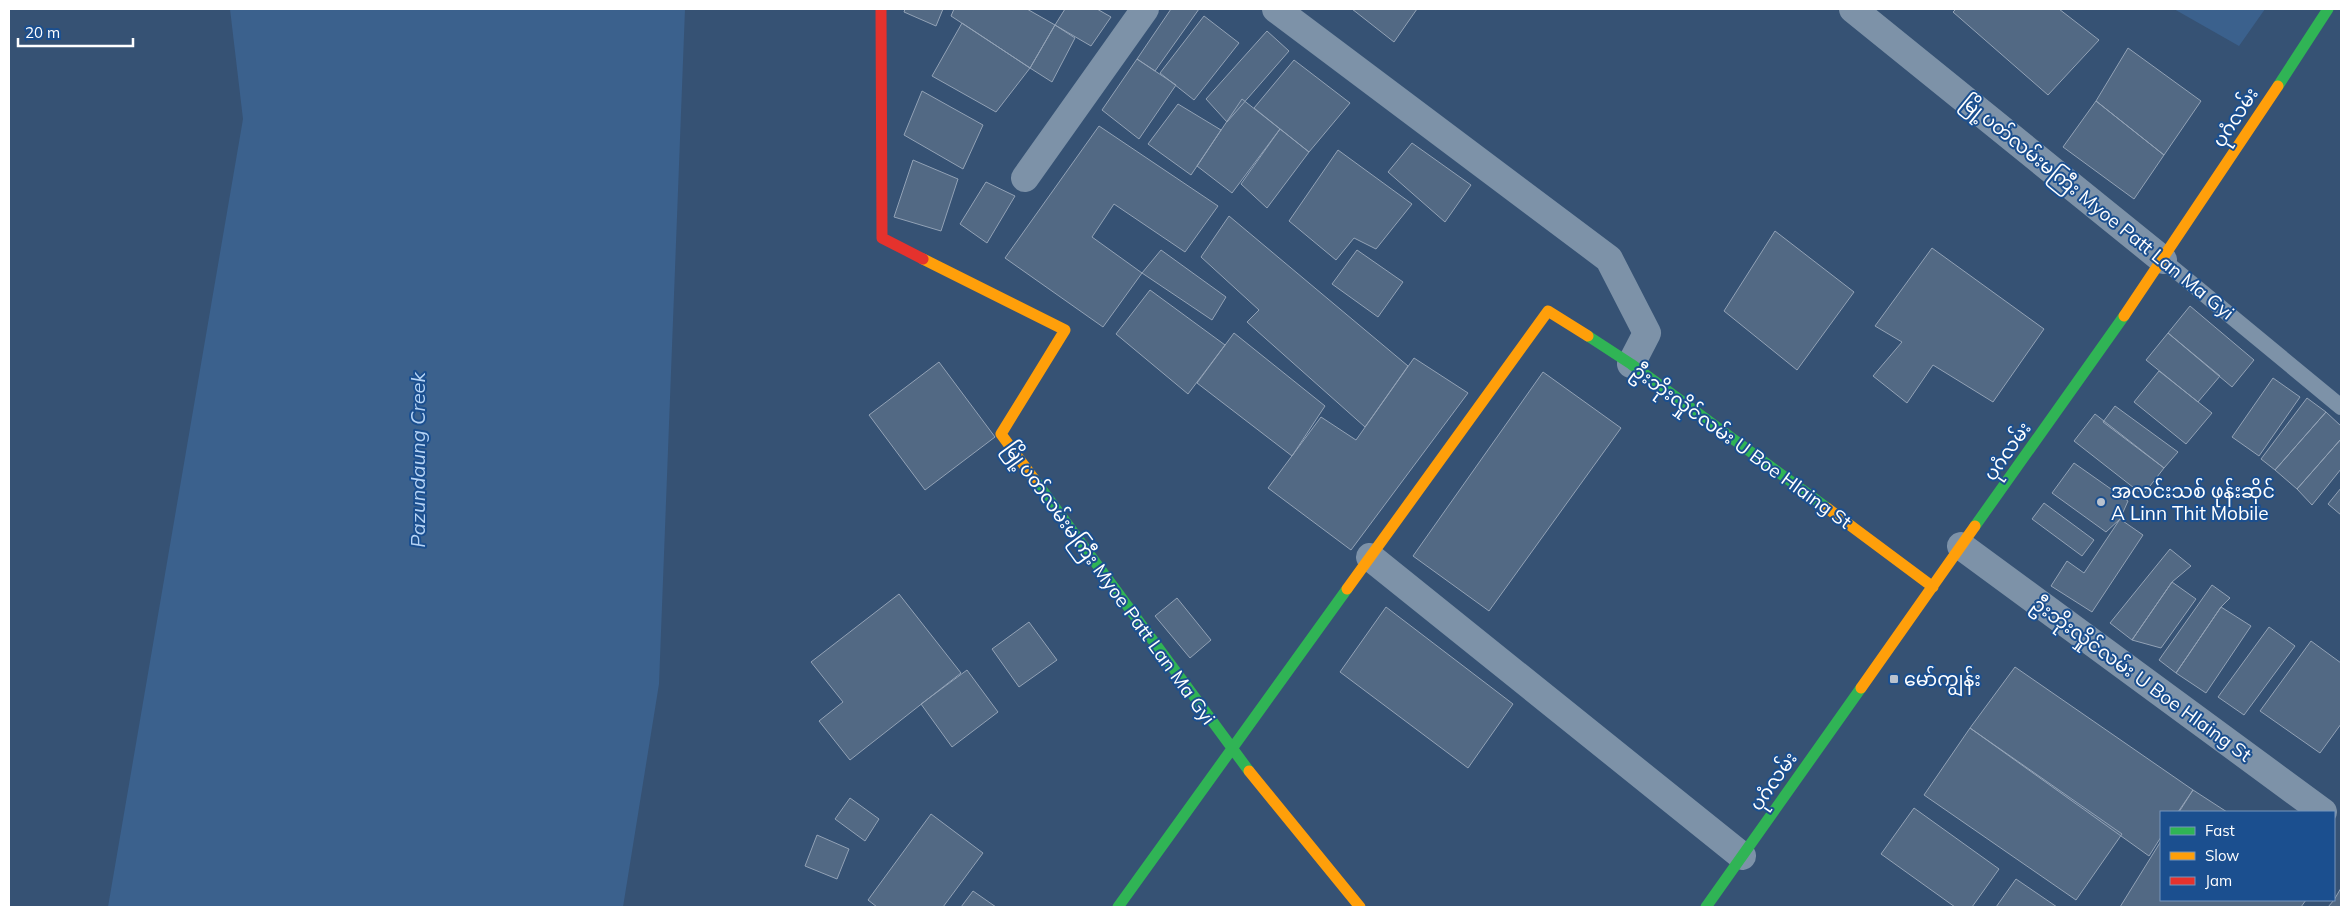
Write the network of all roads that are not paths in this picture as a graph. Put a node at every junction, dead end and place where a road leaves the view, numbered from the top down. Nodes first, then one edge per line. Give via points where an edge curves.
1 (882, 9) edge
2 (1146, 9) edge
3 (1276, 9) edge
4 (1853, 9) edge
5 (2328, 9) edge
6 (1304, 17) edge
7 (1025, 178) dead end
8 (2163, 260) junction
9 (1631, 364) junction
10 (2341, 407) edge
11 (1962, 546) junction
12 (1370, 557) junction
13 (1933, 586) junction
14 (1231, 749) junction
15 (2322, 811) edge
16 (1742, 856) junction
17 (1118, 907) edge
18 (1360, 907) edge
19 (1706, 907) edge

1 - 14 street, မြို့ပတ်လမ်းမကြီး Myoe Patt Lan Ma Gyi via 882,238 1065,330 1001,434
2 - 7 street
3 - 6 street
4 - 8 street, မြို့ပတ်လမ်းမကြီး Myoe Patt Lan Ma Gyi
5 - 8 street, ပုဂံလမ်း
6 - 9 street via 1609,259 1647,334
8 - 10 lane, မြို့ပတ်လမ်းမကြီး Myoe Patt Lan Ma Gyi
8 - 11 street, ပုဂံလမ်း
9 - 12 street, ဦးဘိုးလှိုင်လမ်း U Boe Hlaing St via 1548,311
9 - 13 street, ဦးဘိုးလှိုင်လမ်း U Boe Hlaing St
11 - 13 street, ပုဂံလမ်း
11 - 15 street, ဦးဘိုးလှိုင်လမ်း U Boe Hlaing St
12 - 14 street
12 - 16 street
13 - 16 street, ပုဂံလမ်း
14 - 17 street
14 - 18 street, မြို့ပတ်လမ်းမကြီး Myoe Patt Lan Ma Gyi
16 - 19 street, ပုဂံလမ်း

